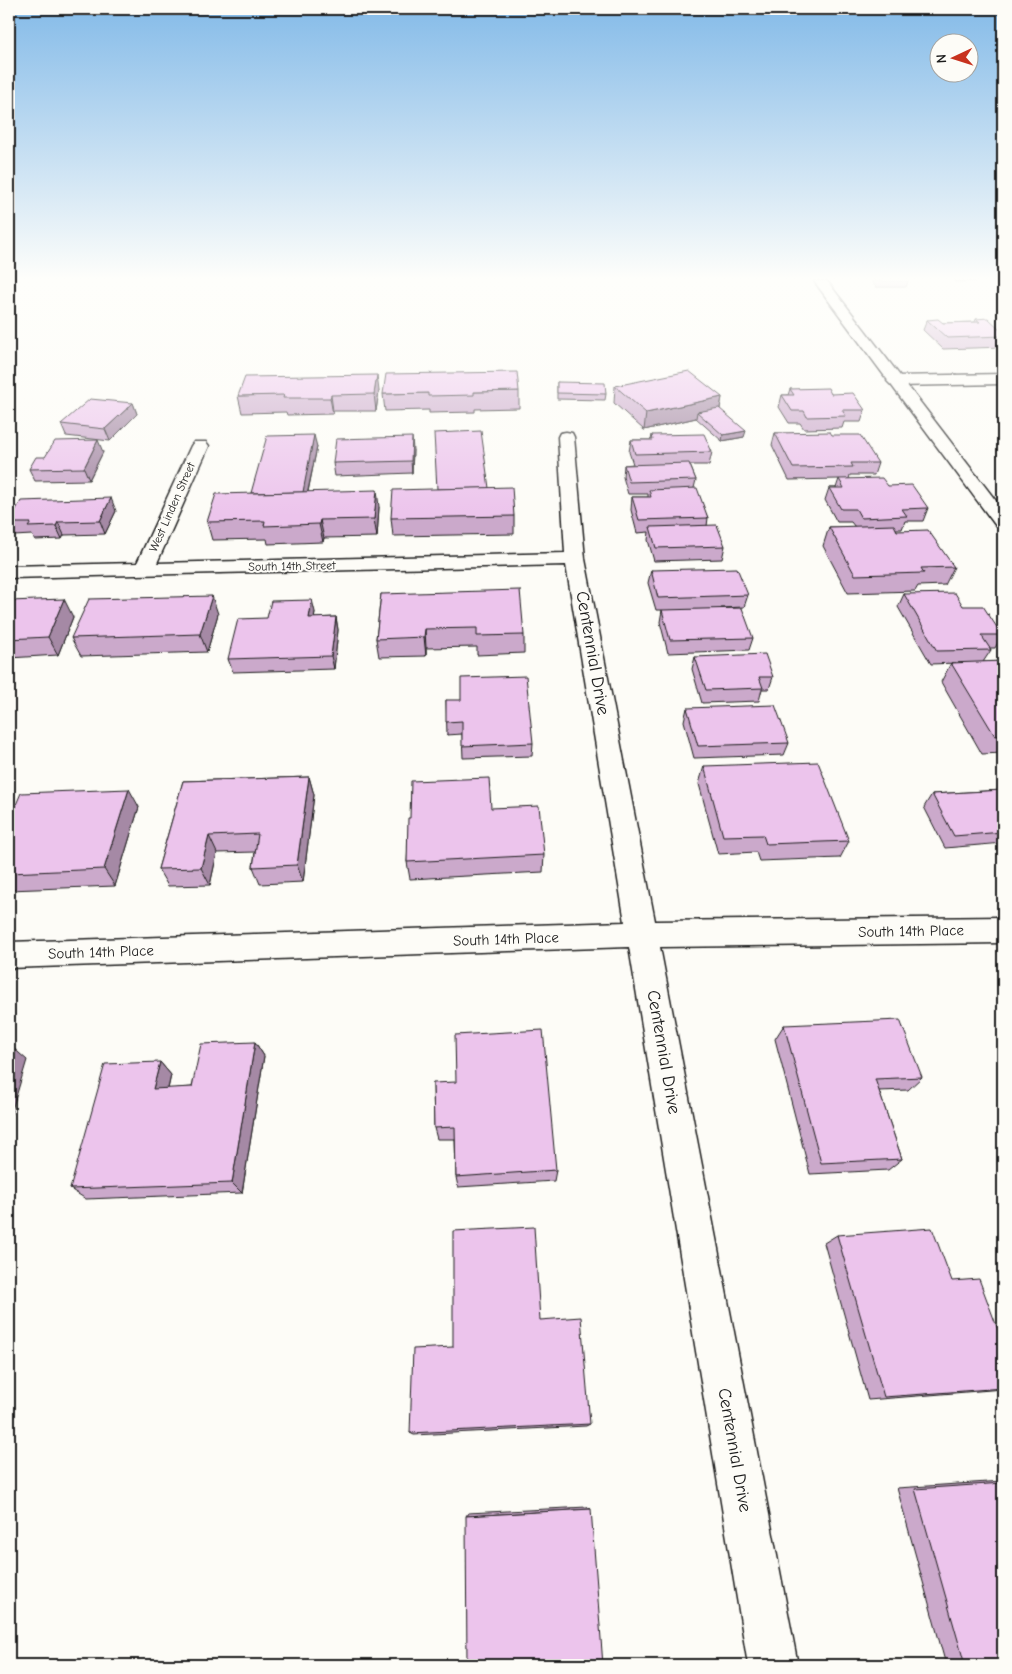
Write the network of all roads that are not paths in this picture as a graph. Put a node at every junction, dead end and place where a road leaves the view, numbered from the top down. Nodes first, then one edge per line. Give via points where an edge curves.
1 (879, 359) edge
2 (1003, 379) edge
3 (895, 381) junction
4 (566, 436) dead end
5 (200, 446) dead end
6 (1003, 522) edge
7 (576, 559) junction
8 (144, 569) junction
9 (9, 572) edge
10 (1003, 930) edge
11 (644, 934) junction
12 (9, 955) edge
13 (774, 1665) edge

1 - 3 street
2 - 3 street
3 - 6 street
4 - 7 street, Centennial Drive
5 - 8 street, West Linden Street
7 - 8 street, South 14th Street
7 - 11 street, Centennial Drive
8 - 9 street, South 14th Street
10 - 11 street, South 14th Place
11 - 12 street, South 14th Place
11 - 13 street, Centennial Drive

